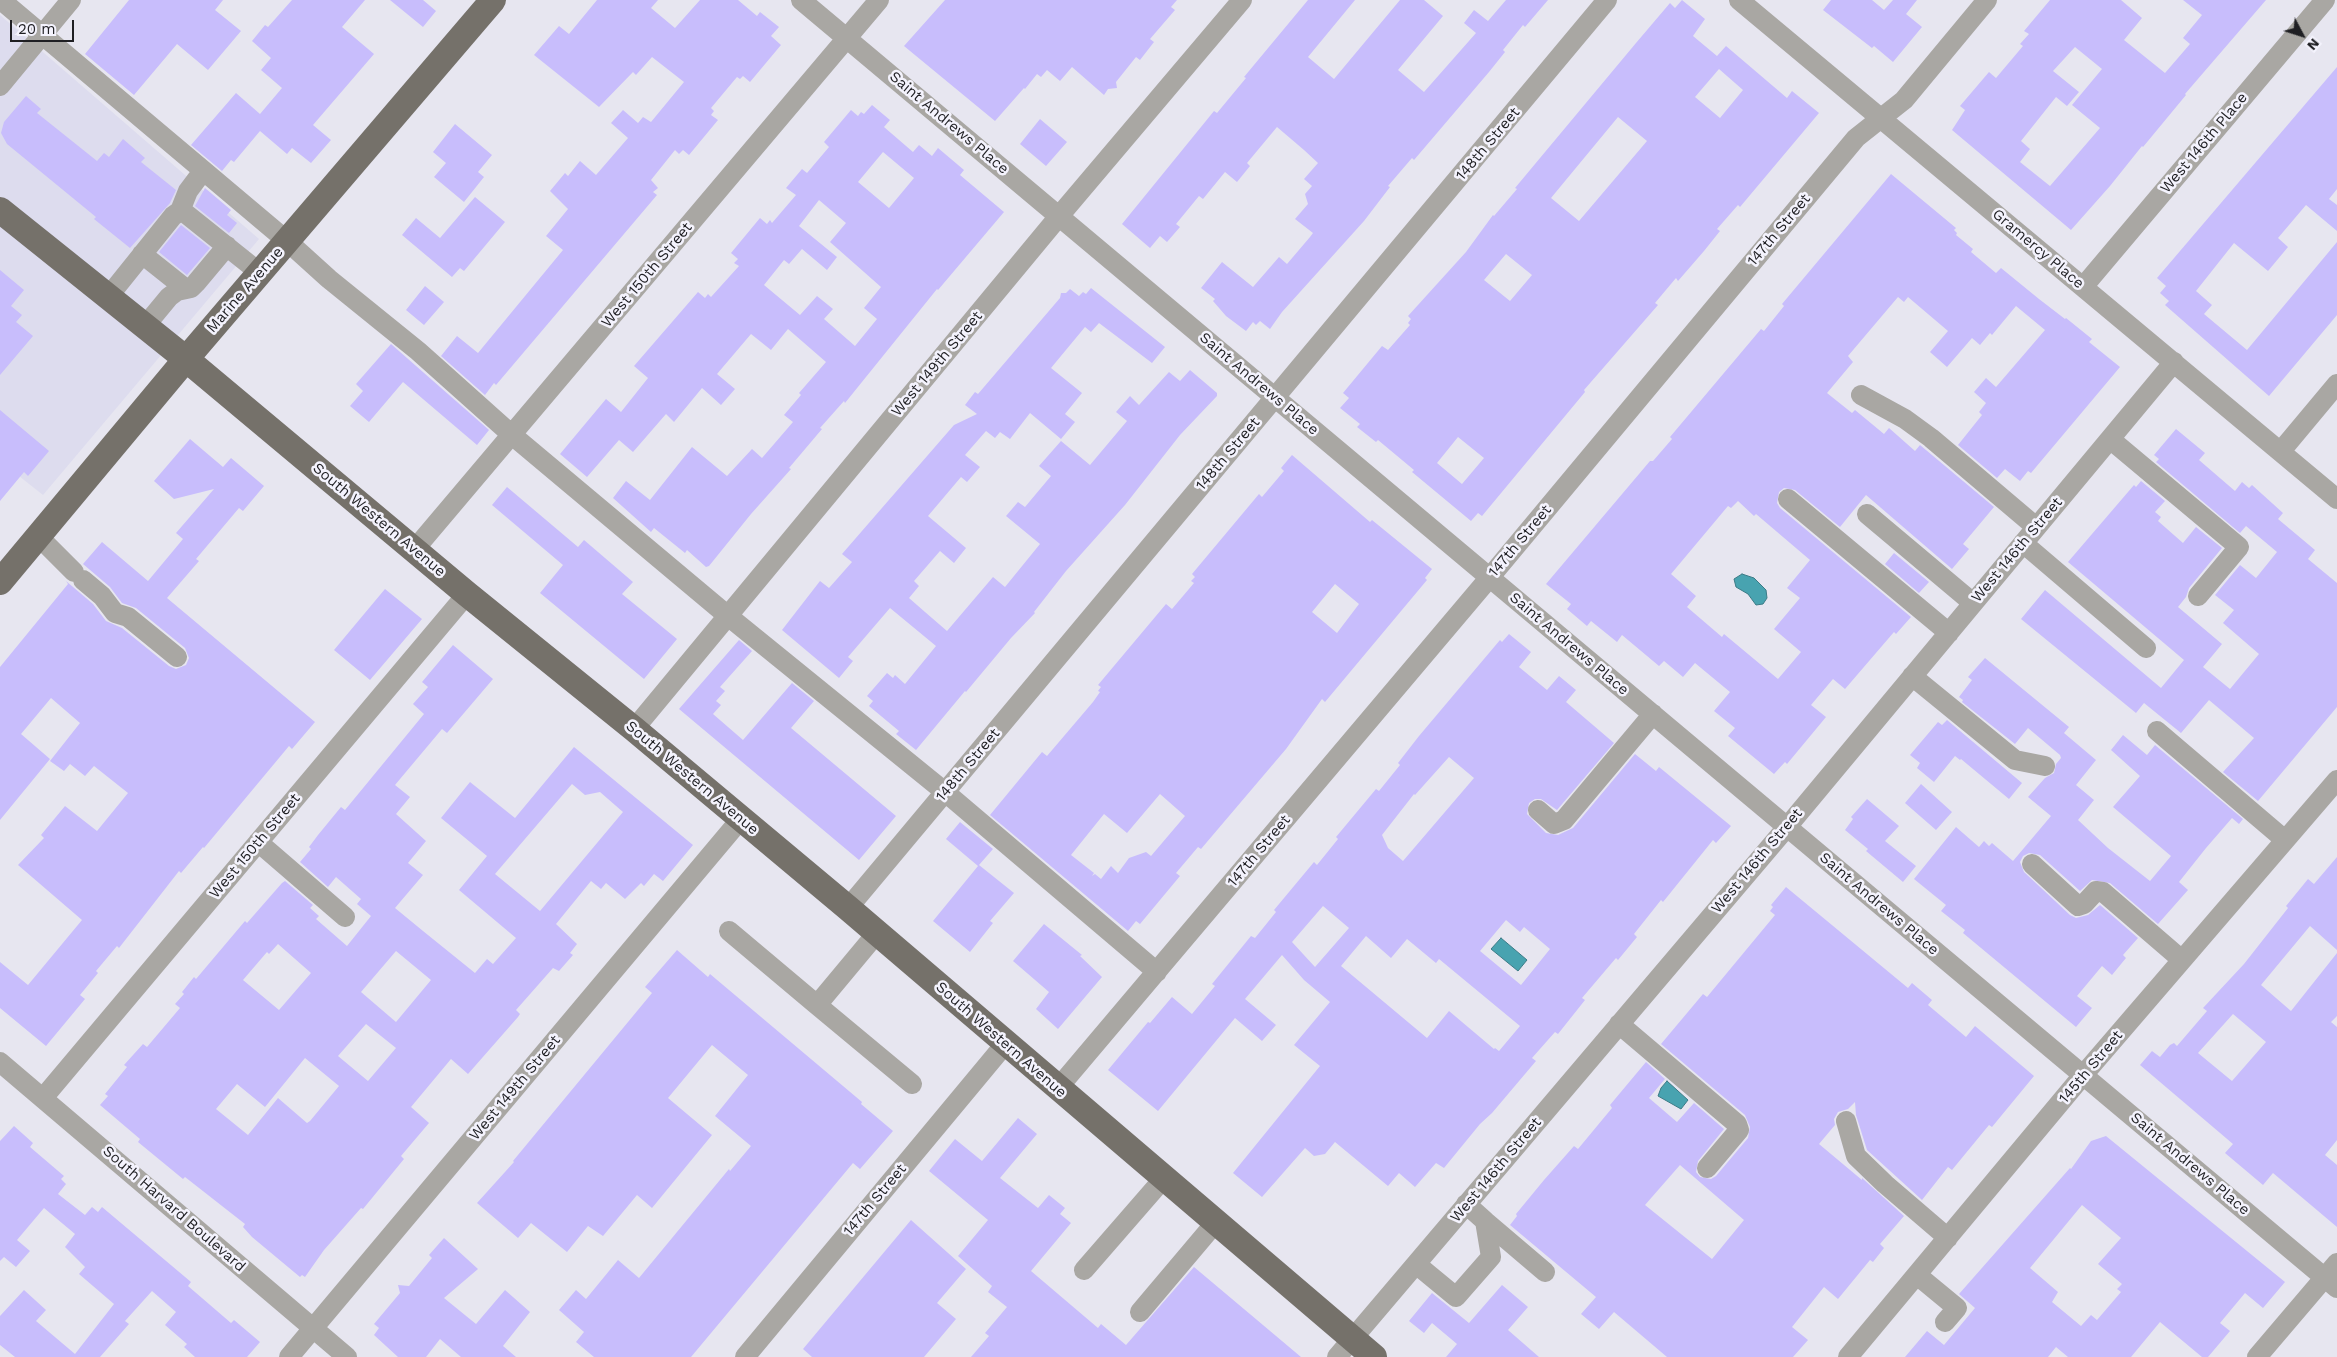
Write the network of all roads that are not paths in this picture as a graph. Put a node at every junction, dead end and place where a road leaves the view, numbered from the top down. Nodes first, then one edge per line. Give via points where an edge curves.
1 (1, 0) edge
2 (71, 0) edge
3 (493, 0) edge
4 (801, 0) edge
5 (879, 0) edge
6 (1242, 0) edge
7 (1607, 0) edge
8 (1739, 0) edge
9 (1987, 0) edge
10 (2325, 0) edge
11 (42, 35) junction
12 (847, 38) junction
13 (0, 86) edge
14 (1880, 119) junction
15 (203, 171) junction
16 (0, 210) edge
17 (180, 211) junction
18 (1060, 215) junction
19 (287, 241) junction
20 (227, 246) junction
21 (142, 254) junction
22 (260, 273) junction
23 (2083, 287) junction
24 (186, 288) junction
25 (108, 297) junction
26 (145, 326) junction
27 (186, 359) junction
28 (2174, 362) junction
29 (2337, 384) edge
30 (1861, 395) dead end
31 (1275, 398) junction
32 (512, 435) junction
33 (2110, 439) junction
34 (2281, 451) junction
35 (1788, 499) dead end
36 (2337, 499) edge
37 (1867, 514) dead end
38 (2036, 528) junction
39 (38, 536) junction
40 (2024, 543) junction
41 (414, 550) junction
42 (1490, 577) junction
43 (0, 582) edge
44 (467, 594) junction
45 (2198, 596) dead end
46 (1973, 603) junction
47 (728, 616) junction
48 (1948, 632) junction
49 (2146, 648) dead end
50 (177, 657) dead end
51 (1912, 676) junction
52 (1653, 714) junction
53 (634, 729) junction
54 (2157, 731) dead end
55 (2045, 766) dead end
56 (2337, 780) edge
57 (945, 792) junction
58 (1538, 810) dead end
59 (740, 820) junction
60 (1786, 827) junction
61 (2285, 840) junction
62 (258, 842) junction
63 (2032, 864) dead end
64 (848, 908) junction
65 (345, 917) dead end
66 (729, 931) dead end
67 (877, 933) junction
68 (2182, 960) junction
69 (1157, 972) junction
70 (817, 1005) junction
71 (1619, 1024) junction
72 (1006, 1044) junction
73 (0, 1062) edge
74 (2084, 1074) junction
75 (912, 1084) dead end
76 (1058, 1088) junction
77 (44, 1098) junction
78 (1846, 1121) dead end
79 (1707, 1168) dead end
80 (1164, 1178) junction
81 (1466, 1204) junction
82 (1485, 1221) junction
83 (1216, 1222) junction
84 (1948, 1238) junction
85 (1416, 1264) junction
86 (1084, 1270) dead end
87 (1545, 1272) dead end
88 (1916, 1275) junction
89 (2333, 1276) edge
90 (1140, 1312) dead end
91 (1945, 1322) dead end
92 (313, 1329) junction
93 (1345, 1348) edge
94 (290, 1357) edge
95 (346, 1357) edge
96 (745, 1357) edge
97 (1374, 1357) edge
98 (1848, 1357) edge
99 (2257, 1357) edge

1 - 11 street
2 - 11 street
3 - 19 main road, Marine Avenue
4 - 12 street, Saint Andrews Place
5 - 12 street, West 150th Street
6 - 18 street, West 149th Street
7 - 31 street, 148th Street
8 - 14 street, Gramercy Place
9 - 14 street, 147th Street via 1904,100
10 - 23 street, West 146th Place
11 - 13 street
11 - 15 street
12 - 18 street, Saint Andrews Place
12 - 32 street, West 150th Street
14 - 23 street, Gramercy Place
14 - 42 street, 147th Street via 1850,145
15 - 17 street via 188,191
15 - 19 street
16 - 25 main road, South Western Avenue
17 - 20 street
17 - 21 street
18 - 31 street, Saint Andrews Place
18 - 47 street, West 149th Street
19 - 22 main road, Marine Avenue
19 - 32 street
20 - 22 street
20 - 24 street via 196,283
21 - 24 street
21 - 25 street
22 - 27 main road, Marine Avenue
23 - 28 street, Gramercy Place
24 - 26 street via 169,297
25 - 26 main road, South Western Avenue
26 - 27 main road, South Western Avenue
27 - 39 main road, Marine Avenue
27 - 41 main road, South Western Avenue
28 - 33 street, West 146th Street
28 - 34 street, Gramercy Place
29 - 34 street
30 - 38 street via 1905,419 1931,438
31 - 42 street, Saint Andrews Place
31 - 57 street, 148th Street
32 - 41 street, West 150th Street
32 - 47 street
33 - 38 street, West 146th Street
33 - 45 street via 2239,546
34 - 36 street, Gramercy Place
35 - 48 street
37 - 46 street
38 - 40 street, West 146th Street
39 - 43 main road, Marine Avenue
39 - 50 street via 102,596 115,613 128,617
40 - 46 street, West 146th Street
40 - 49 street
41 - 44 main road, South Western Avenue
42 - 52 street, Saint Andrews Place
42 - 69 street, 147th Street
44 - 53 main road, South Western Avenue
44 - 62 street, West 150th Street
46 - 48 street, West 146th Street
47 - 53 street, West 149th Street
47 - 57 street
48 - 51 street, West 146th Street
51 - 55 street via 2015,760
51 - 60 street, West 146th Street
52 - 58 street via 1564,820 1554,824
52 - 60 street, Saint Andrews Place
53 - 59 main road, South Western Avenue
54 - 61 street
56 - 61 street, 145th Street
57 - 64 street, 148th Street
57 - 69 street
59 - 64 main road, South Western Avenue
59 - 92 street, West 149th Street
60 - 71 street, West 146th Street
60 - 74 street, Saint Andrews Place
61 - 68 street, 145th Street
62 - 65 street
62 - 77 street, West 150th Street
63 - 68 street via 2078,906 2096,891 2103,892
64 - 67 main road, South Western Avenue
66 - 70 street
67 - 70 street
67 - 72 main road, South Western Avenue
68 - 74 street, 145th Street
69 - 76 street, 147th Street
70 - 75 street
71 - 79 street via 1737,1124 1739,1130
71 - 81 street, West 146th Street
72 - 76 main road, South Western Avenue
72 - 96 street, 147th Street
73 - 77 street, South Harvard Boulevard
74 - 84 street, 145th Street
74 - 89 street, Saint Andrews Place
76 - 80 main road, South Western Avenue
77 - 92 street, South Harvard Boulevard
78 - 84 street via 1856,1156
80 - 83 main road, South Western Avenue
80 - 86 street
81 - 82 street
81 - 85 street, West 146th Street
82 - 85 street via 1491,1257 1456,1297
82 - 87 street
83 - 90 street
83 - 93 main road, South Western Avenue
84 - 88 street, 145th Street
85 - 93 street, West 146th Street
88 - 91 street via 1957,1308
88 - 98 street, 145th Street
89 - 99 street
92 - 94 street, West 149th Street
92 - 95 street, South Harvard Boulevard
93 - 97 main road, South Western Avenue

